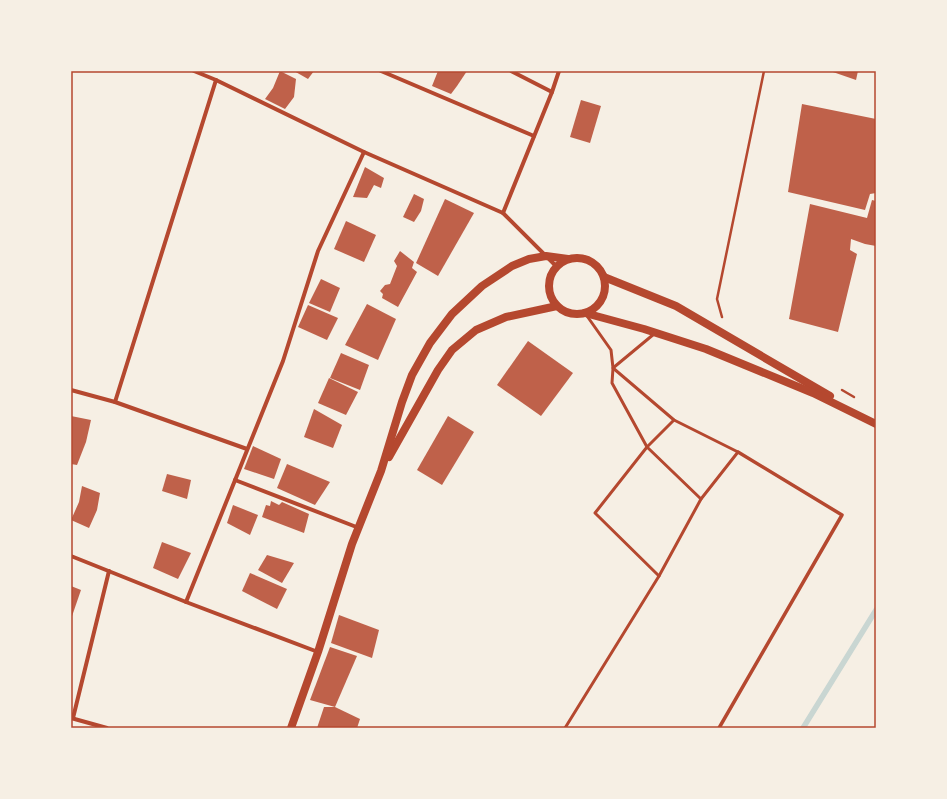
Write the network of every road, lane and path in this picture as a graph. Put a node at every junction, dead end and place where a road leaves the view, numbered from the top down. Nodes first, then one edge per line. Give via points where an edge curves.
1 (194, 71) edge
2 (381, 71) edge
3 (511, 71) edge
4 (559, 71) edge
5 (764, 71) edge
6 (216, 80) junction
7 (552, 92) junction
8 (534, 136) junction
9 (364, 152) junction
10 (503, 213) junction
11 (546, 256) junction
12 (568, 259) junction
13 (556, 266) junction
14 (604, 277) junction
15 (557, 306) junction
16 (585, 313) junction
17 (723, 320) dead end
18 (656, 332) junction
19 (613, 368) junction
20 (836, 386) dead end
21 (71, 390) edge
22 (856, 398) dead end
23 (115, 402) junction
24 (674, 420) junction
25 (876, 423) edge
26 (647, 447) junction
27 (247, 449) junction
28 (738, 452) junction
29 (381, 471) junction
30 (235, 480) junction
31 (701, 499) junction
32 (359, 528) junction
33 (71, 556) edge
34 (109, 571) junction
35 (659, 576) junction
36 (186, 602) junction
37 (318, 652) junction
38 (72, 718) edge
39 (107, 728) edge
40 (291, 728) edge
41 (565, 728) edge
42 (719, 728) edge

1 - 6 street
2 - 8 street
3 - 7 street
4 - 7 street
5 - 17 path via 717,299
6 - 9 street
6 - 23 street
7 - 8 street
8 - 10 street
9 - 10 street
9 - 27 street via 318,252 283,361
10 - 11 street
11 - 12 main road
11 - 13 street
11 - 29 main road via 512,266 482,286 452,314 430,343 412,375
12 - 13 main road
12 - 14 main road via 583,258 596,265
13 - 15 main road via 549,279 549,294
14 - 16 main road via 605,293 598,305
14 - 25 main road via 676,306
15 - 16 main road via 572,314
15 - 29 main road via 506,317 476,330 452,350
16 - 18 main road
16 - 19 lane via 611,350
18 - 19 lane
18 - 25 main road via 706,349 813,393
19 - 24 lane
19 - 26 lane via 612,383
20 - 22 path
21 - 23 street
23 - 27 street
24 - 26 lane
24 - 28 lane
26 - 31 lane
26 - 35 lane via 595,513
27 - 30 street
28 - 31 lane
28 - 42 street via 842,515
29 - 32 main road
30 - 32 street
30 - 36 street
31 - 35 lane
32 - 37 main road
33 - 34 street
34 - 36 street
34 - 38 street
35 - 41 lane
36 - 37 street
37 - 40 main road
38 - 39 street

